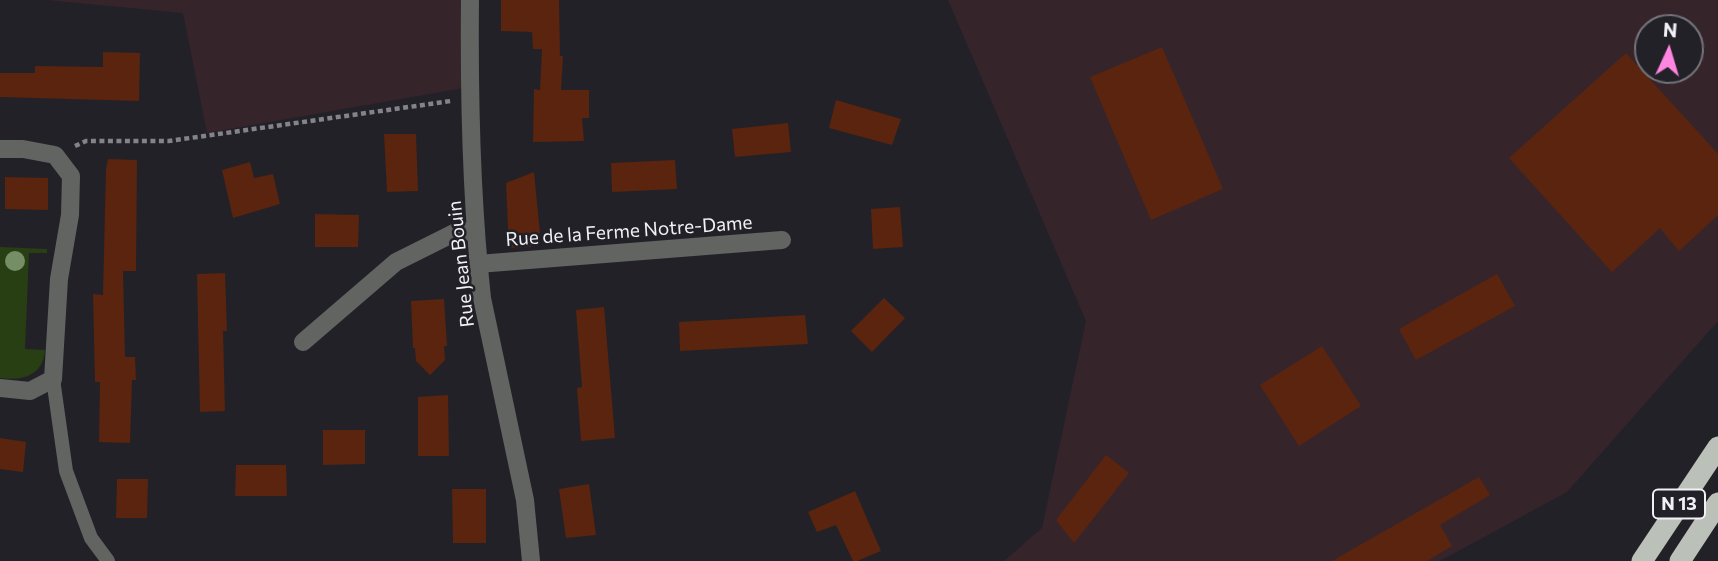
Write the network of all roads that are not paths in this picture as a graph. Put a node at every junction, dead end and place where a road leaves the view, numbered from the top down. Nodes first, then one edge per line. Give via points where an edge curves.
1 (470, 0) edge
2 (0, 149) edge
3 (476, 230) junction
4 (782, 240) dead end
5 (478, 264) junction
6 (303, 342) dead end
7 (53, 379) junction
8 (0, 388) edge
9 (1718, 447) edge
10 (1718, 503) edge
11 (108, 561) edge
12 (531, 561) edge
13 (1642, 561) edge
14 (1680, 561) edge

1 - 3 street, Rue Jean Bouin via 469,99
2 - 7 street via 55,155 71,176
3 - 5 street, Rue Jean Bouin
3 - 6 street via 454,233 396,262
4 - 5 street, Rue de la Ferme Notre-Dame
5 - 12 street, Rue Jean Bouin via 525,500
7 - 8 street via 30,391
7 - 11 lane via 66,471 91,538
9 - 13 highway, N 13
10 - 14 highway, N 13

